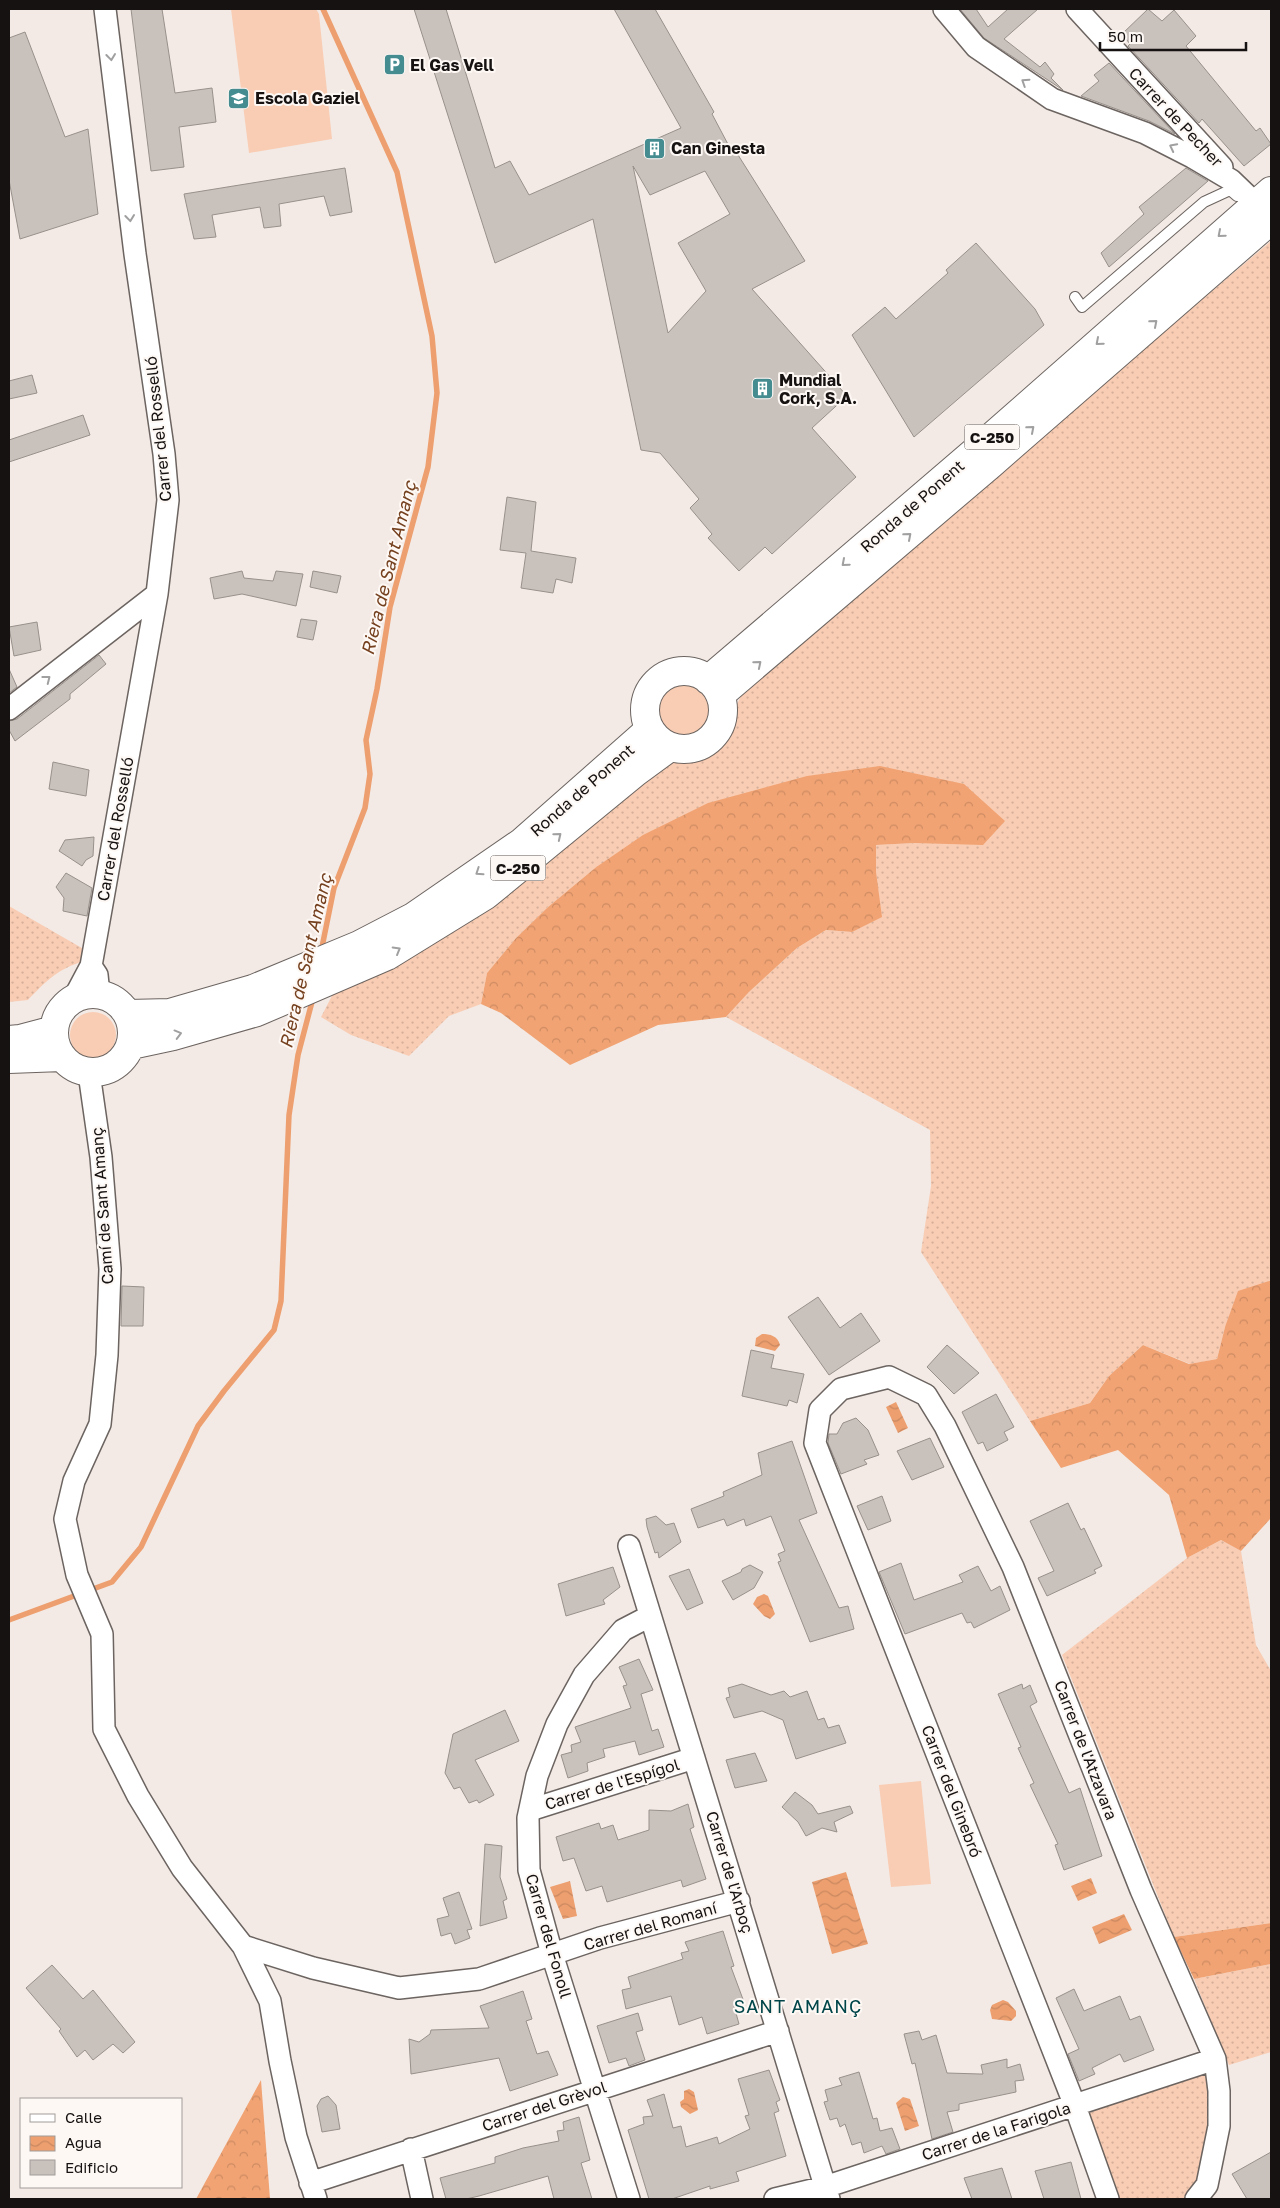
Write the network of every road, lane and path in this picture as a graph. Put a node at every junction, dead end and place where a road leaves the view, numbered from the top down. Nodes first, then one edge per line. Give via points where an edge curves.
1 (105, 9) edge
2 (944, 9) edge
3 (1077, 9) edge
4 (1263, 209) edge
5 (1075, 297) dead end
6 (157, 594) junction
7 (714, 687) junction
8 (9, 709) edge
9 (660, 738) junction
10 (87, 996) junction
11 (255, 1001) junction
12 (128, 1014) junction
13 (54, 1030) junction
14 (9, 1040) edge
15 (131, 1045) junction
16 (62, 1057) junction
17 (9, 1060) edge
18 (89, 1073) junction
19 (841, 1389) joint
20 (629, 1546) dead end
21 (650, 1616) junction
22 (694, 1758) junction
23 (530, 1810) junction
24 (739, 1901) junction
25 (242, 1946) junction
26 (552, 1954) junction
27 (778, 2031) junction
28 (1216, 2059) junction
29 (595, 2089) junction
30 (1075, 2106) junction
31 (411, 2149) junction
32 (313, 2191) edge
33 (827, 2193) edge
34 (422, 2199) edge
35 (629, 2199) edge
36 (775, 2199) edge
37 (1108, 2199) edge
38 (1196, 2199) edge

1 -> 6 street, Carrer del Rosselló via 164,454 168,500
4 -> 2 street via 1231,180 1192,157 1145,133 1052,99 976,47
3 - 4 street, Carrer de Pecher
4 - 5 lane via 1233,190 1204,202 1082,306
4 - 7 main road, C-250 via 991,464
8 -> 6 street
6 - 10 street, Carrer del Rosselló
7 - 9 main road via 723,708 722,721 712,738 689,749
7 - 9 main road via 697,674 684,671 659,681 646,703 646,717
9 - 11 main road, Ronda de Ponent / C-250 via 522,842 356,958
10 - 12 main road via 116,1001
10 - 13 main road via 60,1012
11 - 12 main road, C-250 via 170,1013
15 -> 11 main road, C-250 via 173,1036
12 - 15 main road via 132,1029
13 - 14 main road
13 - 16 main road via 55,1044
15 - 18 main road via 115,1066 103,1072
16 - 17 main road
16 - 18 main road via 74,1068
18 - 25 street, Camí de Sant Amanç via 101,1158 110,1269 107,1355 100,1424 74,1481 65,1519 77,1575 102,1634 104,1729 138,1796 182,1868
19 - 28 street, Carrer de l'Atzavara via 889,1377 926,1395 945,1426 1013,1567 1141,1890
19 - 30 street, Carrer del Ginebró via 820,1410 814,1443
20 - 21 street, Carrer de l'Arboç
21 - 22 street, Carrer de l'Arboç
21 - 23 street, Carrer del Fonoll via 623,1630 584,1676 557,1724 537,1776
22 - 23 street, Carrer de l'Espígol
22 - 24 street, Carrer de l'Arboç
23 - 26 street, Carrer del Fonoll via 529,1870
24 - 26 street, Carrer del Romaní
24 - 27 street, Carrer de l'Arboç
25 - 26 street, Carrer del Romaní via 312,1968 399,1988 479,1979
25 - 32 street, Camí de Sant Amanç via 270,2001 296,2137
26 - 29 street, Carrer del Fonoll
27 - 29 street, Carrer del Grèvol
27 - 33 street, Carrer de l'Arboç
28 - 30 street, Carrer de la Farigola
28 - 38 street, Carrer de l'Atzavara via 1220,2091 1219,2126 1207,2184
29 - 31 street, Carrer del Grèvol
29 - 35 street, Carrer del Fonoll
30 - 33 street, Carrer de la Farigola
30 - 37 street, Carrer del Ginebró
31 - 32 street, Carrer del Grèvol
31 - 34 street
33 - 36 street, Carrer de la Farigola

